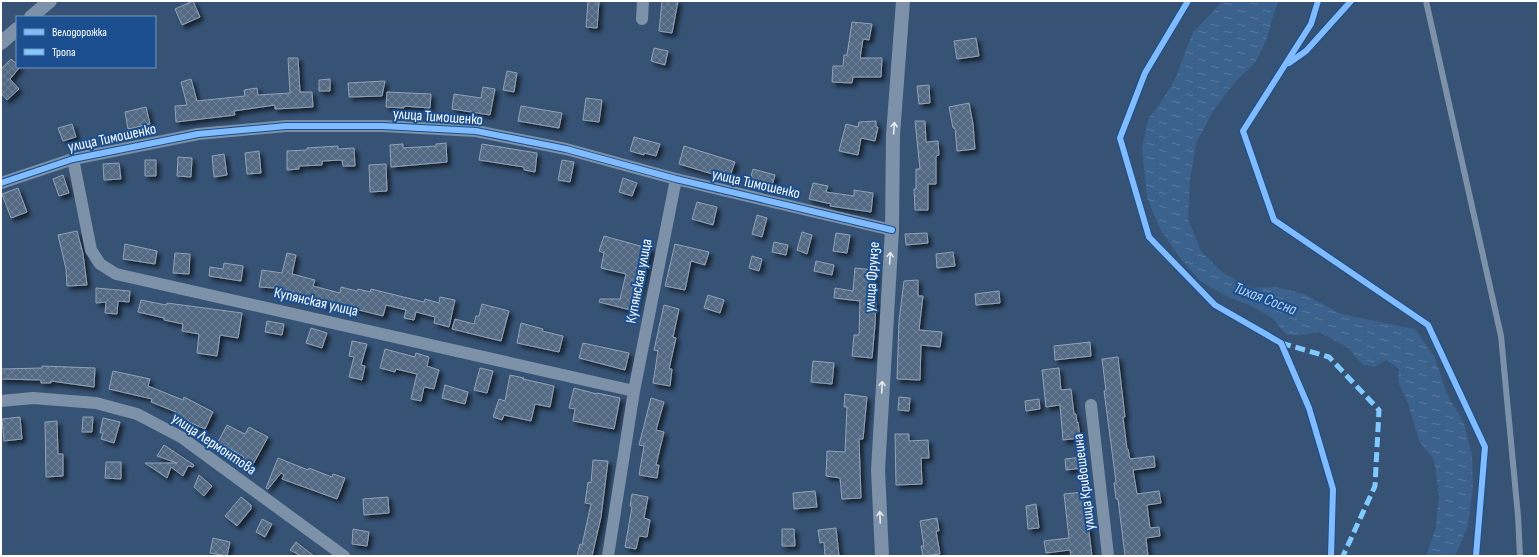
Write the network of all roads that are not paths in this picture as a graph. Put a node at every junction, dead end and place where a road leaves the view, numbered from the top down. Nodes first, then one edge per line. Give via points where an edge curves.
1 (50, 1) edge
2 (643, 1) edge
3 (903, 1) edge
4 (1426, 1) edge
5 (32, 16) edge
6 (642, 19) dead end
7 (16, 30) edge
8 (1, 43) edge
9 (74, 159) junction
10 (676, 179) junction
11 (1, 183) edge
12 (892, 230) junction
13 (634, 390) junction
14 (1, 401) edge
15 (1091, 405) dead end
16 (344, 556) edge
17 (608, 556) edge
18 (882, 556) edge
19 (1108, 556) edge
20 (1520, 556) edge

1 - 5 street
2 - 6 street
12 -> 3 street, улица Фрунзе via 893,134
4 - 20 lane via 1501,336
7 - 8 street
9 - 10 street, улица Тимошенко via 198,134 286,126 383,126 476,131 566,149
9 - 11 street, улица Тимошенко
9 - 13 street, Купянская улица via 91,250 100,264 116,274
10 - 12 street, улица Тимошенко
10 - 13 street, Купянская улица
18 -> 12 street, улица Фрунзе via 878,470
13 - 17 street, Купянская улица
14 - 16 street, улица Лермонтова via 33,398 96,403 137,414 180,437
15 - 19 street, улица Кривошеина

